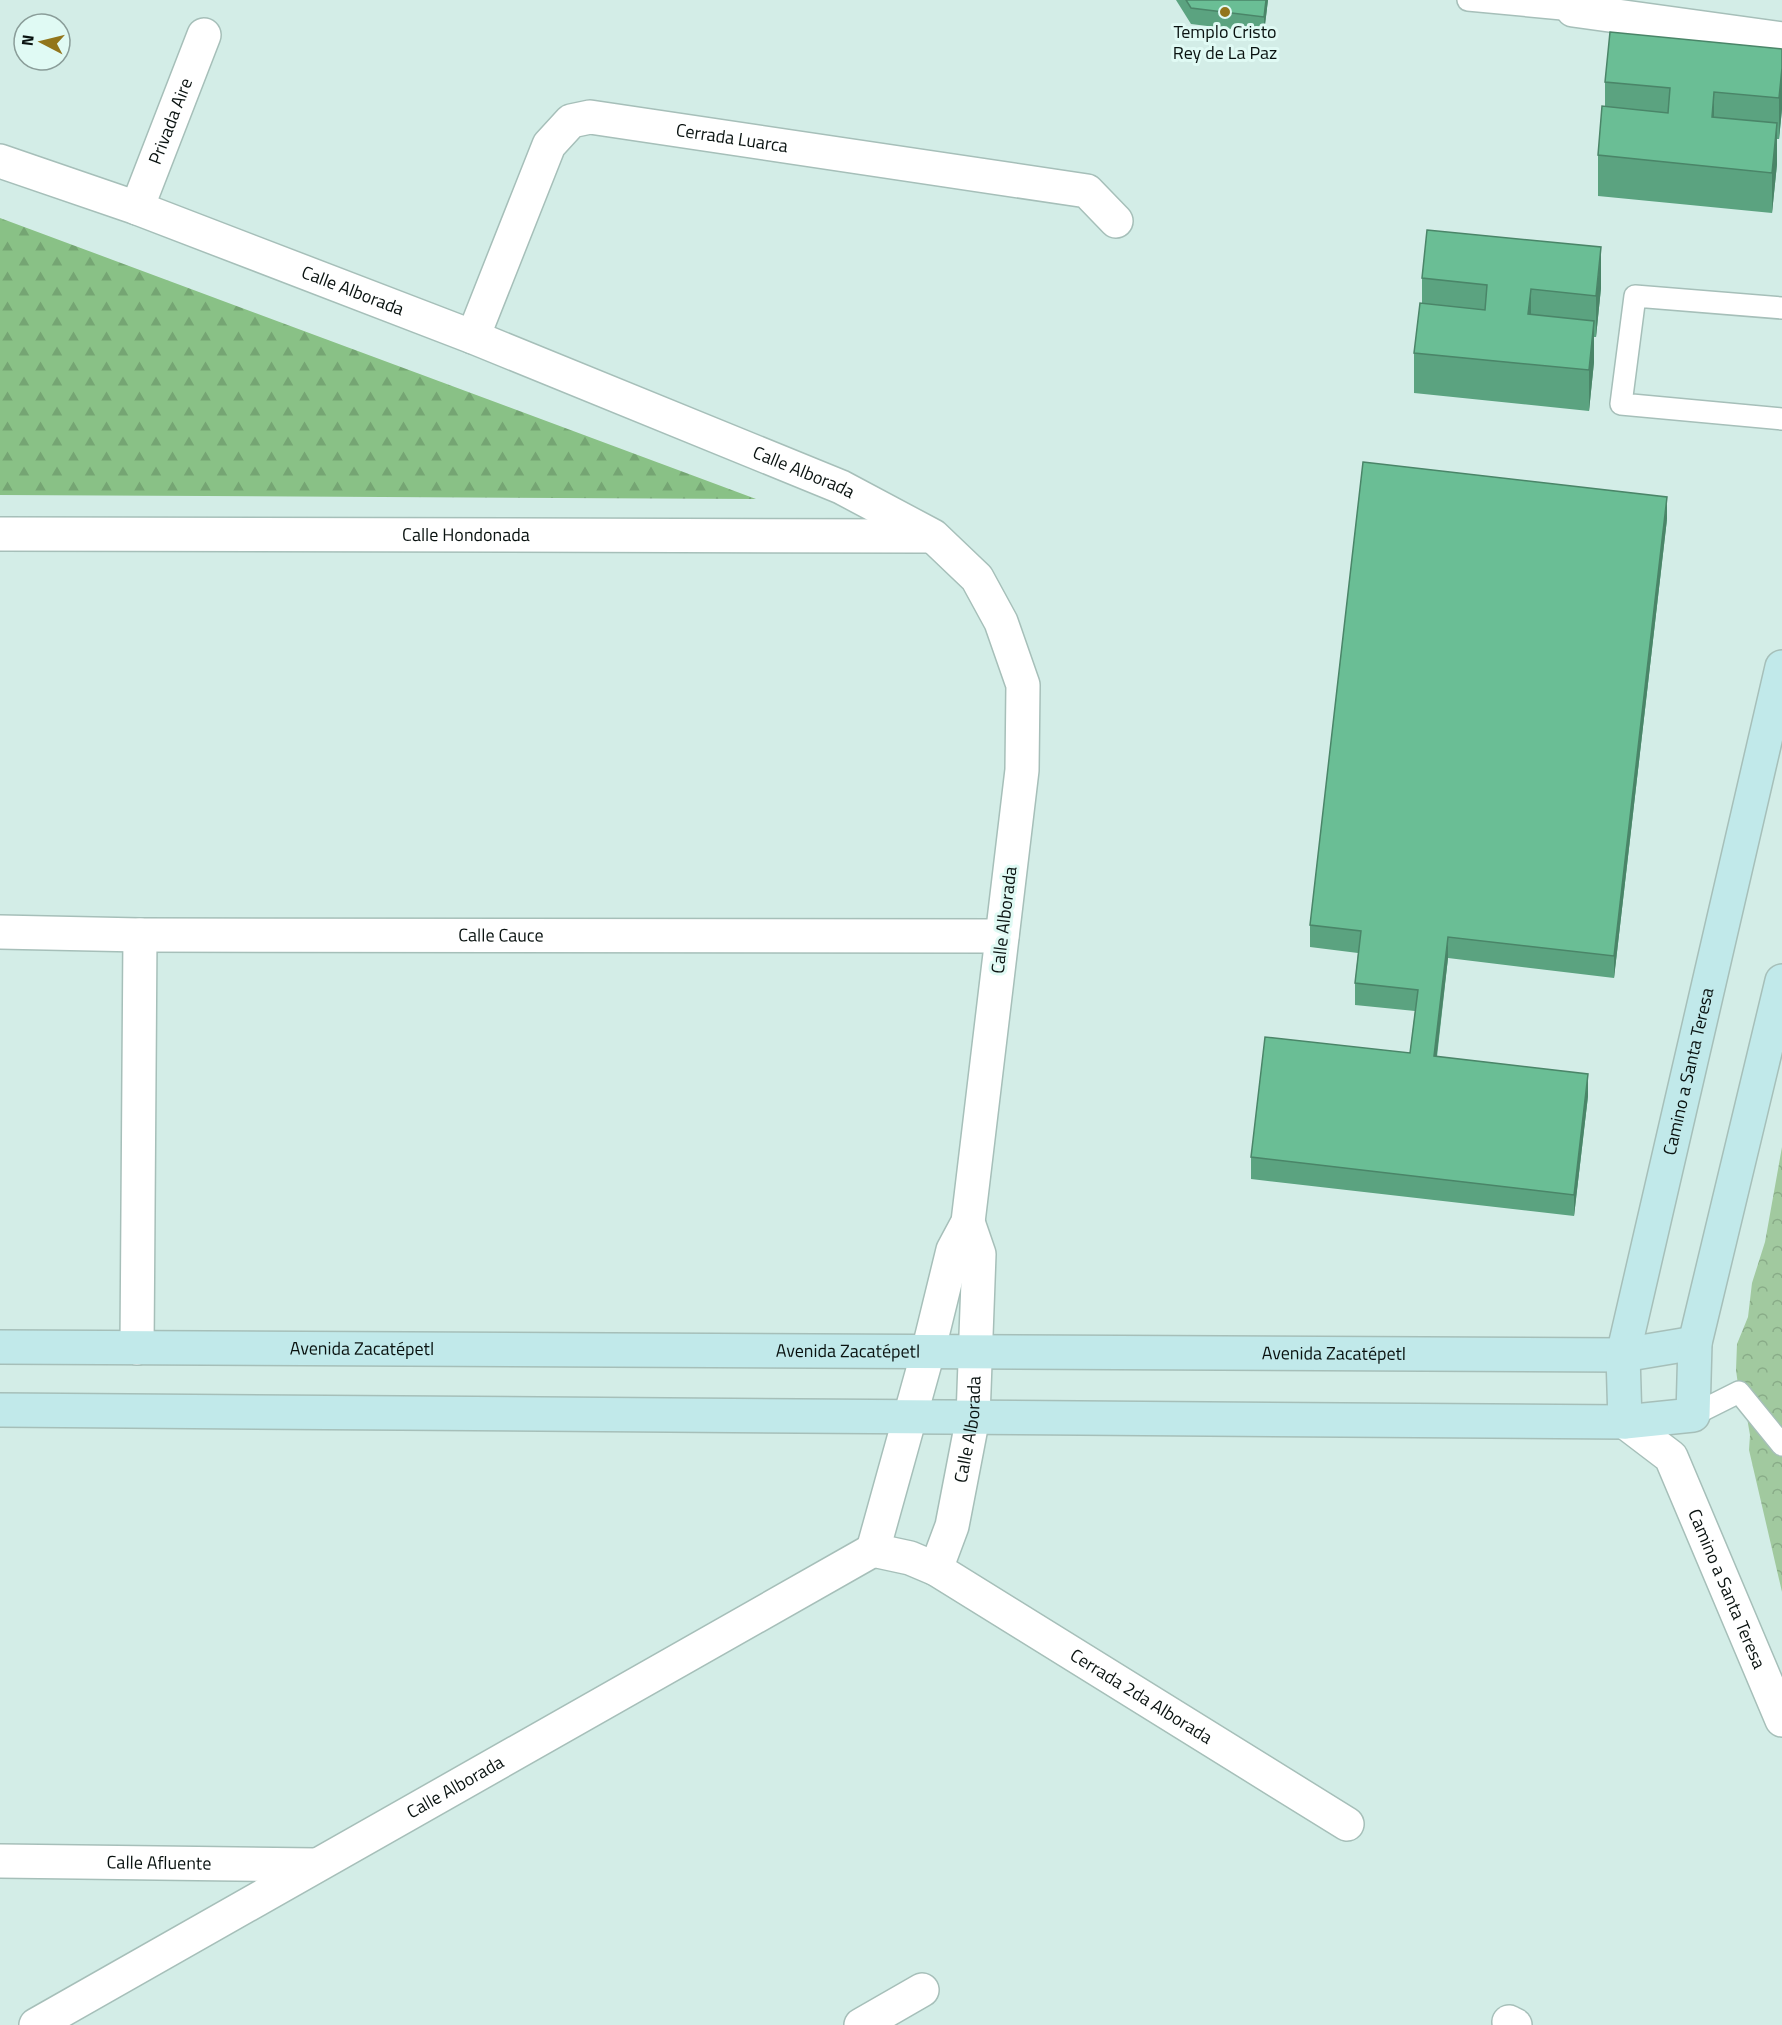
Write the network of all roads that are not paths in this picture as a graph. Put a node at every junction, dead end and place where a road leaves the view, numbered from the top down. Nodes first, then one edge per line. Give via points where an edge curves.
1 (1468, 0) edge
2 (1570, 5) edge
3 (204, 35) dead end
4 (1782, 39) edge
5 (0, 161) edge
6 (137, 208) junction
7 (1116, 221) dead end
8 (1782, 308) edge
9 (473, 337) junction
10 (1782, 419) edge
11 (0, 534) edge
12 (933, 536) junction
13 (1782, 667) edge
14 (0, 932) edge
15 (140, 935) junction
16 (1002, 936) junction
17 (1782, 981) edge
18 (968, 1222) junction
19 (1695, 1342) junction
20 (0, 1347) edge
21 (137, 1348) junction
22 (928, 1352) junction
23 (977, 1352) junction
24 (1623, 1355) junction
25 (0, 1410) edge
26 (1693, 1415) junction
27 (911, 1417) junction
28 (973, 1417) junction
29 (1625, 1422) junction
30 (1782, 1445) edge
31 (1671, 1457) junction
32 (873, 1550) junction
33 (936, 1569) junction
34 (1782, 1720) edge
35 (1347, 1824) dead end
36 (0, 1861) edge
37 (318, 1865) junction
38 (922, 1990) dead end
39 (36, 2025) edge
40 (861, 2025) edge

1 - 2 lane
2 - 4 street
3 - 6 street, Privada Aire
5 - 6 street, Calle Alborada
6 - 9 street, Calle Alborada
7 - 9 street, Cerrada Luarca via 1087,191 590,117 571,121 549,145
8 - 10 lane via 1635,296 1621,404
9 - 12 street, Calle Alborada via 841,487
11 - 12 street, Calle Hondonada
12 - 16 street, Calle Alborada via 977,578 1001,622 1023,685 1022,770
13 - 24 main road, Camino a Santa Teresa
14 - 15 street, Calle Cauce
15 - 16 street, Calle Cauce
15 - 21 street
16 - 18 street, Calle Alborada
17 - 19 main road
18 - 22 street, Calle Alborada via 953,1250
18 - 23 street, Calle Alborada via 979,1254
19 - 24 main road, Avenida Zacatépetl
19 - 26 main road
20 - 21 main road, Avenida Zacatépetl
21 - 22 main road, Avenida Zacatépetl
22 - 23 main road, Avenida Zacatépetl
22 - 27 street, Calle Alborada
23 - 24 main road, Avenida Zacatépetl
23 - 28 street, Calle Alborada
24 - 29 main road, Camino a Santa Teresa
25 - 27 main road
26 - 29 main road
26 - 30 lane via 1739,1392
26 - 31 street
27 - 28 main road
27 - 32 street, Calle Alborada
28 - 29 main road
28 - 33 street, Calle Alborada via 952,1526
29 - 31 street, Camino a Santa Teresa
31 - 34 street, Camino a Santa Teresa
32 - 33 street via 910,1558
32 - 37 street, Calle Alborada
33 - 35 street, Cerrada 2da Alborada
36 - 37 street, Calle Afluente
37 - 39 street, Calle Alborada
38 - 40 street

